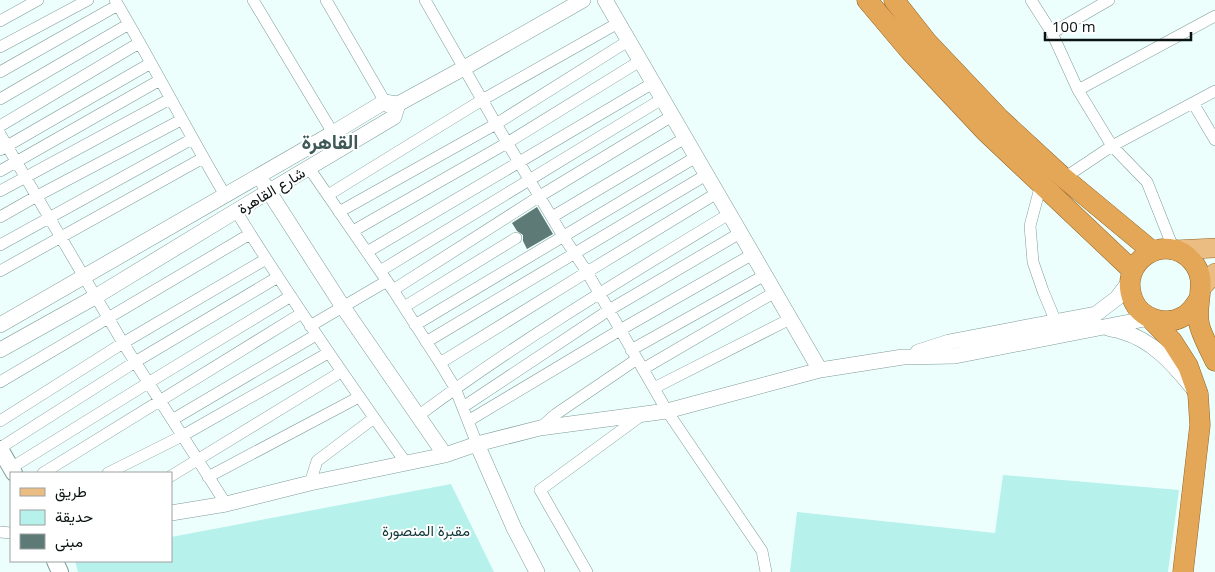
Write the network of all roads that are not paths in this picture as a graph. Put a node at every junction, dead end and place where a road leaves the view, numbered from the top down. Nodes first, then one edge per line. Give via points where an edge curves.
1 (38, 0) edge
2 (88, 0) edge
3 (253, 0) edge
4 (326, 0) edge
5 (425, 0) edge
6 (583, 0) edge
7 (605, 0) edge
8 (867, 0) edge
9 (894, 0) edge
10 (1031, 0) edge
11 (1109, 0) edge
12 (116, 3) edge
13 (1215, 16) edge
14 (0, 21) edge
15 (618, 23) junction
16 (129, 24) junction
17 (1052, 33) junction
18 (628, 41) junction
19 (139, 42) junction
20 (0, 47) edge
21 (640, 61) junction
22 (151, 63) junction
23 (464, 68) junction
24 (0, 72) edge
25 (160, 80) junction
26 (653, 83) junction
27 (1078, 90) junction
28 (1215, 91) edge
29 (0, 99) edge
30 (170, 99) junction
31 (662, 99) junction
32 (482, 100) junction
33 (1193, 103) junction
34 (392, 108) junction
35 (672, 116) junction
36 (181, 120) junction
37 (496, 124) junction
38 (0, 126) edge
39 (333, 133) junction
40 (0, 134) edge
41 (685, 138) junction
42 (192, 139) junction
43 (1215, 140) edge
44 (507, 142) junction
45 (1112, 146) junction
46 (4, 148) edge
47 (696, 157) junction
48 (203, 158) junction
49 (16, 162) junction
50 (519, 162) junction
51 (309, 168) junction
52 (0, 171) edge
53 (259, 175) junction
54 (706, 175) junction
55 (25, 177) junction
56 (1064, 178) junction
57 (530, 179) junction
58 (1041, 184) junction
59 (0, 191) edge
60 (269, 192) junction
61 (717, 193) junction
62 (225, 195) junction
63 (328, 195) junction
64 (37, 196) junction
65 (540, 196) junction
66 (236, 211) junction
67 (339, 212) junction
68 (729, 214) junction
69 (0, 217) edge
70 (552, 217) junction
71 (49, 218) junction
72 (352, 232) junction
73 (740, 232) junction
74 (250, 234) junction
75 (563, 236) junction
76 (60, 237) junction
77 (516, 238) dead end
78 (0, 245) edge
79 (1215, 248) edge
80 (1174, 250) junction
81 (1152, 251) junction
82 (367, 252) junction
83 (575, 254) junction
84 (753, 254) junction
85 (266, 259) junction
86 (380, 270) junction
87 (0, 271) edge
88 (587, 272) junction
89 (765, 275) junction
90 (85, 276) junction
91 (1130, 276) junction
92 (278, 277) junction
93 (390, 285) junction
94 (1205, 286) edge
95 (775, 292) junction
96 (599, 293) junction
97 (291, 296) junction
98 (95, 297) junction
99 (343, 307) junction
100 (404, 307) junction
101 (609, 310) junction
102 (302, 313) junction
103 (108, 318) junction
104 (1150, 318) junction
105 (790, 319) junction
106 (1056, 322) junction
107 (0, 325) edge
108 (415, 325) junction
109 (1101, 327) junction
110 (620, 330) junction
111 (313, 331) junction
112 (426, 342) junction
113 (123, 344) junction
114 (0, 350) edge
115 (328, 353) junction
116 (903, 357) junction
117 (637, 359) junction
118 (1215, 361) edge
119 (135, 362) junction
120 (440, 363) junction
121 (820, 370) junction
122 (341, 372) junction
123 (0, 382) edge
124 (148, 382) junction
125 (455, 388) junction
126 (654, 388) junction
127 (1198, 394) junction
128 (359, 397) junction
129 (160, 401) junction
130 (463, 408) junction
131 (667, 411) junction
132 (643, 414) junction
133 (418, 416) junction
134 (374, 418) junction
135 (172, 420) junction
136 (468, 421) junction
137 (0, 422) edge
138 (540, 428) junction
139 (182, 436) junction
140 (477, 444) junction
141 (0, 449) edge
142 (445, 455) junction
143 (197, 460) junction
144 (406, 463) junction
145 (13, 471) edge
146 (44, 472) edge
147 (110, 472) edge
148 (172, 475) edge
149 (208, 477) junction
150 (310, 483) junction
151 (226, 504) junction
152 (172, 513) edge
153 (537, 572) edge
154 (587, 572) edge
155 (766, 572) edge
156 (1183, 572) edge

1 - 14 street
2 - 20 street
3 - 39 street
4 - 34 street
5 - 23 street
6 - 23 street
7 - 15 street
8 - 58 highway via 978,124
9 - 56 highway via 927,42 992,111
10 - 17 street
11 - 17 street
12 - 16 street
12 - 24 street
13 - 27 street
15 - 18 street
15 - 32 street
16 - 19 street
16 - 29 street
17 - 27 street
18 - 21 street
18 - 37 street
19 - 22 street
19 - 38 street
21 - 26 street
21 - 44 street
22 - 25 street
22 - 46 street
23 - 32 street
23 - 34 street
25 - 30 street
25 - 49 street
26 - 31 street
26 - 50 street
27 - 45 street
28 - 33 street
30 - 36 street
30 - 55 street
31 - 35 street
31 - 57 street
32 - 37 street
32 - 63 street
33 - 43 street
33 - 45 street
34 - 39 street, شارع القاهرة
34 - 51 street, شارع القاهرة
35 - 41 street
35 - 65 street
36 - 42 street
36 - 64 street
37 - 44 street
37 - 67 street
39 - 53 street, شارع القاهرة
40 - 46 street
41 - 47 street
41 - 70 street
42 - 48 street
42 - 71 street
44 - 50 street
44 - 72 street
45 - 56 street
45 - 80 street via 1147,182
46 - 49 street
47 - 54 street
47 - 75 street
48 - 62 street
48 - 76 street
49 - 52 street
49 - 55 street
50 - 57 street
50 - 82 street
51 - 60 street, شارع القاهرة
51 - 63 street
53 - 60 street
53 - 62 street, شارع القاهرة
54 - 61 street
54 - 83 street
55 - 59 street
55 - 64 street
56 - 81 highway
57 - 65 street
57 - 86 street
58 - 91 highway
58 - 106 street via 1030,226 1033,262
60 - 66 street, شارع القاهرة
60 - 99 street
61 - 68 street
61 - 88 street
62 - 90 street, شارع القاهرة
63 - 67 street
64 - 69 street
64 - 71 street
65 - 70 street
65 - 93 street
66 - 74 street
66 - 98 street, شارع القاهرة
67 - 72 street
68 - 73 street
68 - 96 street
70 - 75 street
71 - 76 street
71 - 78 street
72 - 82 street
73 - 84 street
73 - 101 street
74 - 85 street
74 - 103 street
75 - 83 street
75 - 108 street
76 - 87 street
76 - 90 street
77 - 100 street
79 - 80 main road
80 - 81 highway
80 - 94 highway via 1191,260
81 - 91 highway via 1140,258
82 - 86 street
83 - 88 street
83 - 112 street
84 - 89 street
84 - 110 street
85 - 92 street
85 - 113 street
86 - 93 street
88 - 96 street
88 - 120 street
89 - 95 street
89 - 117 street
90 - 98 street
90 - 107 street, شارع القاهرة
91 - 104 highway via 1134,303
91 - 106 street via 1117,298 1096,314
92 - 97 street
92 - 119 street
93 - 99 street
93 - 100 street
94 - 104 highway via 1193,309 1184,316 1162,321
94 - 118 highway via 1199,323
95 - 105 street
95 - 117 street
96 - 101 street
96 - 125 street
97 - 102 street
97 - 124 street
98 - 103 street
98 - 114 street, شارع القاهرة
99 - 111 street
99 - 133 street
100 - 108 street
101 - 110 street
101 - 130 street
102 - 111 street
102 - 129 street
103 - 113 street
103 - 123 street
104 - 109 street
104 - 127 highway via 1172,341 1188,366
105 - 121 street
105 - 126 street
106 - 116 street via 949,342
108 - 112 street
109 - 116 street via 955,356
109 - 127 street via 1138,338 1175,366
110 - 117 street
110 - 136 street
111 - 115 street
111 - 135 street
112 - 120 street
113 - 119 street
113 - 137 street
115 - 122 street
115 - 139 street
116 - 121 street
117 - 126 street
117 - 138 street
119 - 124 street
119 - 141 street
120 - 125 street
121 - 131 street
122 - 128 street
122 - 143 street
124 - 129 street
124 - 145 street
125 - 130 street
125 - 133 street
126 - 131 street
127 - 156 highway via 1200,424
128 - 134 street
128 - 149 street
129 - 135 street
129 - 146 street
130 - 136 street
131 - 132 street
131 - 155 street via 762,551
132 - 138 street
132 - 154 street via 540,490
133 - 142 street
134 - 144 street
134 - 150 street via 317,461
135 - 139 street
136 - 140 street
138 - 140 street
139 - 143 street
139 - 147 street
140 - 142 street
140 - 153 street
141 - 145 main road
142 - 144 street
143 - 148 street
143 - 149 street
144 - 150 street
149 - 151 street
150 - 151 street
151 - 152 street

